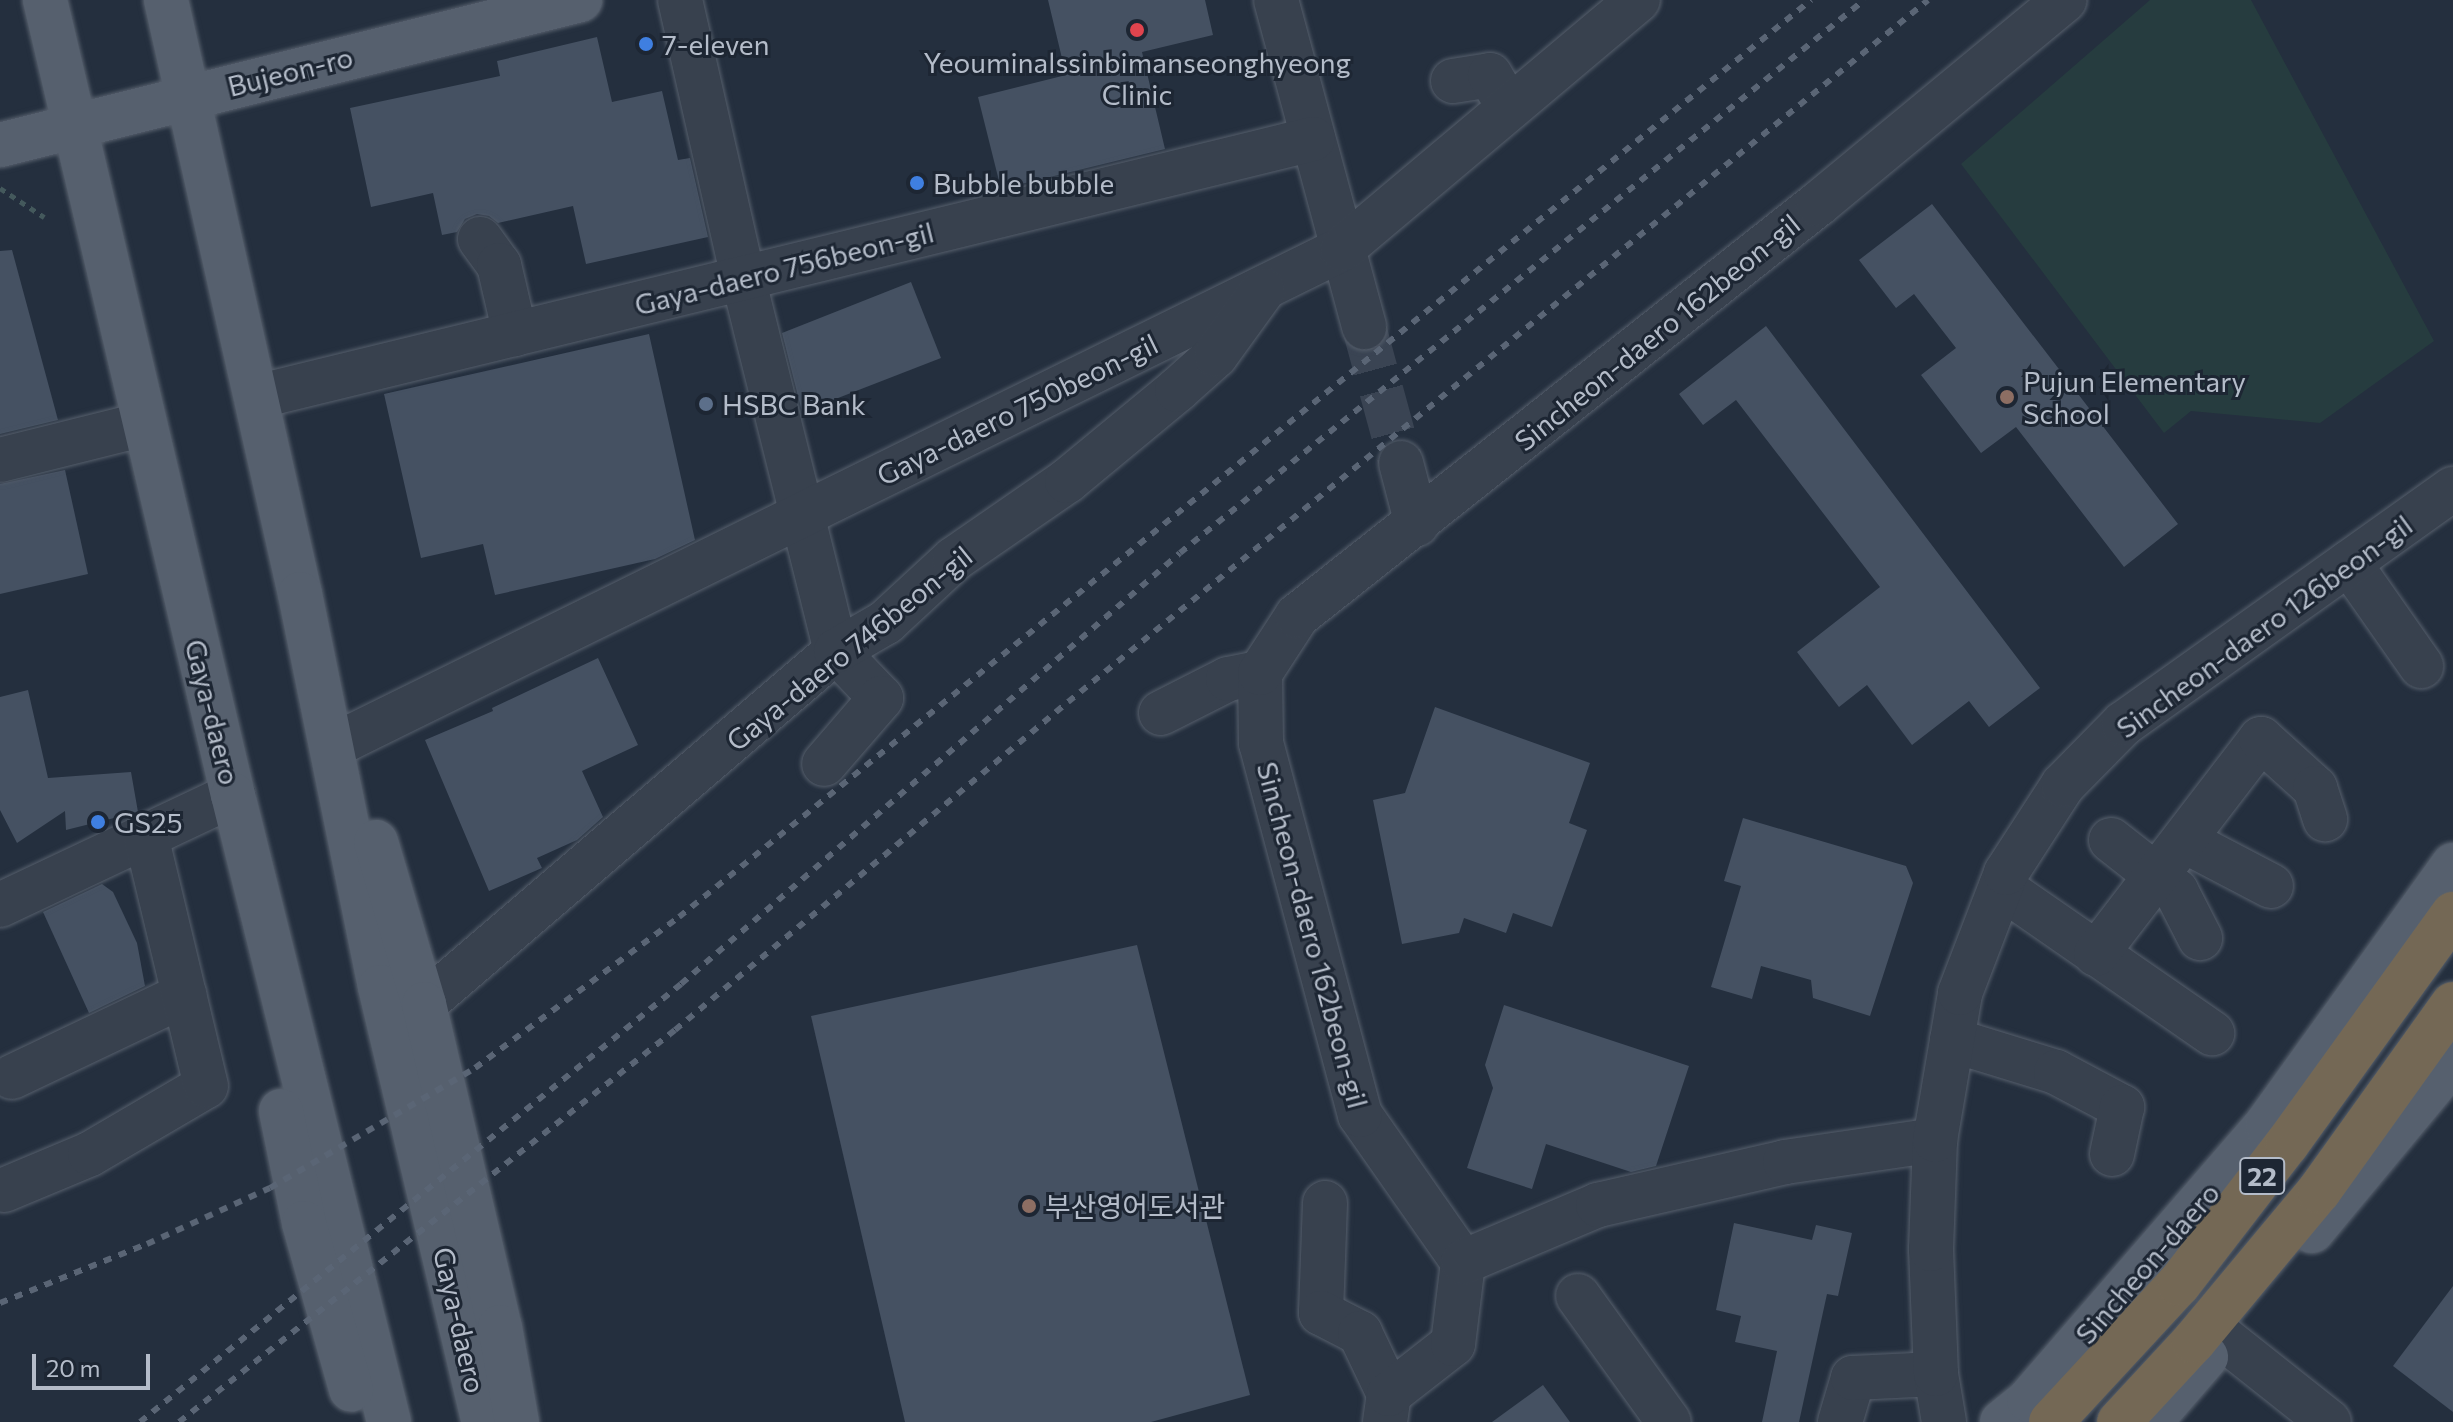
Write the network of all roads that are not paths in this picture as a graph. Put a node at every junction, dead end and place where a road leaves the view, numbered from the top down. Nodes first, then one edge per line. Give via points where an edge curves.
1 (45, 0) edge
2 (166, 0) edge
3 (580, 0) edge
4 (680, 0) edge
5 (1276, 0) edge
6 (1638, 0) edge
7 (2065, 0) edge
8 (1453, 81) dead end
9 (189, 96) junction
10 (1509, 108) junction
11 (74, 127) junction
12 (1313, 139) junction
13 (0, 145) edge
14 (480, 239) dead end
15 (1342, 249) junction
16 (743, 278) junction
17 (1265, 286) junction
18 (1364, 327) tunnel mouth
19 (515, 334) junction
20 (256, 397) junction
21 (144, 424) junction
22 (0, 460) edge
23 (1401, 463) tunnel mouth
24 (2453, 489) edge
25 (801, 516) junction
26 (1417, 524) junction
27 (2349, 563) junction
28 (298, 588) junction
29 (836, 651) junction
30 (2421, 666) dead end
31 (1260, 673) junction
32 (1161, 713) dead end
33 (345, 740) junction
34 (824, 764) dead end
35 (233, 795) junction
36 (2325, 819) dead end
37 (146, 836) junction
38 (244, 840) junction
39 (2111, 840) dead end
40 (2185, 841) junction
41 (2453, 865) edge
42 (2158, 877) junction
43 (2271, 886) dead end
44 (2001, 887) junction
45 (0, 905) edge
46 (2453, 914) edge
47 (2200, 938) dead end
48 (2096, 954) junction
49 (184, 995) junction
50 (424, 1004) junction
51 (2453, 1004) edge
52 (2191, 1031) dead end
53 (1952, 1040) junction
54 (2453, 1061) edge
55 (12, 1077) dead end
56 (1935, 1140) junction
57 (2112, 1154) dead end
58 (4, 1190) dead end
59 (1325, 1203) dead end
60 (1463, 1262) junction
61 (1578, 1296) dead end
62 (2223, 1338) junction
63 (1936, 1374) junction
64 (1387, 1408) edge
65 (362, 1422) edge
66 (389, 1422) edge
67 (484, 1422) edge
68 (517, 1422) edge
69 (1669, 1422) edge
70 (1840, 1422) edge
71 (1944, 1422) edge
72 (2002, 1422) edge
73 (2051, 1422) edge
74 (2119, 1422) edge
75 (2150, 1422) edge
76 (2329, 1422) edge

1 - 11 main road, Gaya-daero
2 - 9 main road, Gaya-daero
3 - 9 main road, Bujeon-ro
4 - 16 street
5 - 12 street
6 - 10 street, Gaya-daero 750beon-gil
7 - 26 street, Sincheon-daero 162beon-gil
8 - 10 street via 1490,75
9 - 11 main road, Bujeon-ro
9 - 20 main road, Gaya-daero
10 - 15 street, Gaya-daero 750beon-gil
11 - 13 main road, Bujeon-ro
11 - 21 main road, Gaya-daero
12 - 15 street
12 - 16 street, Gaya-daero 756beon-gil
14 - 19 street via 499,265
15 - 17 street, Gaya-daero 750beon-gil
15 - 18 street
16 - 19 street, Gaya-daero 756beon-gil
16 - 25 street
17 - 25 street, Gaya-daero 750beon-gil
17 - 29 street, Gaya-daero 746beon-gil via 1216,355 1177,390 1067,481 954,559 886,622
19 - 20 street, Gaya-daero 756beon-gil
20 - 28 main road, Gaya-daero
21 - 22 street
21 - 35 main road, Gaya-daero
23 - 26 street
24 - 27 street, Sincheon-daero 126beon-gil
25 - 29 street
25 - 33 street, Gaya-daero 750beon-gil
26 - 31 street, Sincheon-daero 162beon-gil via 1297,616
27 - 30 street
27 - 44 street, Sincheon-daero 126beon-gil via 2123,724 2063,785
28 - 33 main road
28 - 67 main road, Gaya-daero via 380,987
29 - 34 street via 881,698
29 - 50 street, Gaya-daero 746beon-gil
31 - 32 street via 1228,679
31 - 60 street, Sincheon-daero 162beon-gil via 1261,743 1360,1115
33 - 50 main road
35 - 37 street
35 - 38 main road, Gaya-daero
36 - 40 street via 2315,788 2261,739
37 - 45 street
37 - 49 street
38 - 65 main road via 265,1042 304,1223
38 - 66 main road, Gaya-daero
39 - 42 street
40 - 42 street
40 - 43 street
41 - 72 main road, Sincheon-daero via 2267,1124 2029,1400
42 - 47 street via 2176,891
42 - 48 street
44 - 48 street
44 - 53 street, Sincheon-daero 126beon-gil via 1960,993
46 - 73 highway, 22 via 2179,1284
48 - 52 street
49 - 55 street
49 - 58 street via 206,1086 90,1154
50 - 68 main road via 500,1327
51 - 74 highway, 22 via 2319,1191
53 - 56 street, Sincheon-daero 126beon-gil
53 - 57 street via 2056,1072 2122,1107
54 - 62 main road
56 - 60 street via 1785,1162 1598,1205
56 - 63 street, Sincheon-daero 126beon-gil via 1931,1249
59 - 64 street via 1321,1313 1360,1333
60 - 64 street via 1453,1344
61 - 69 street
62 - 75 main road
62 - 76 street
63 - 70 street via 1853,1378
63 - 71 street, Sincheon-daero 126beon-gil

